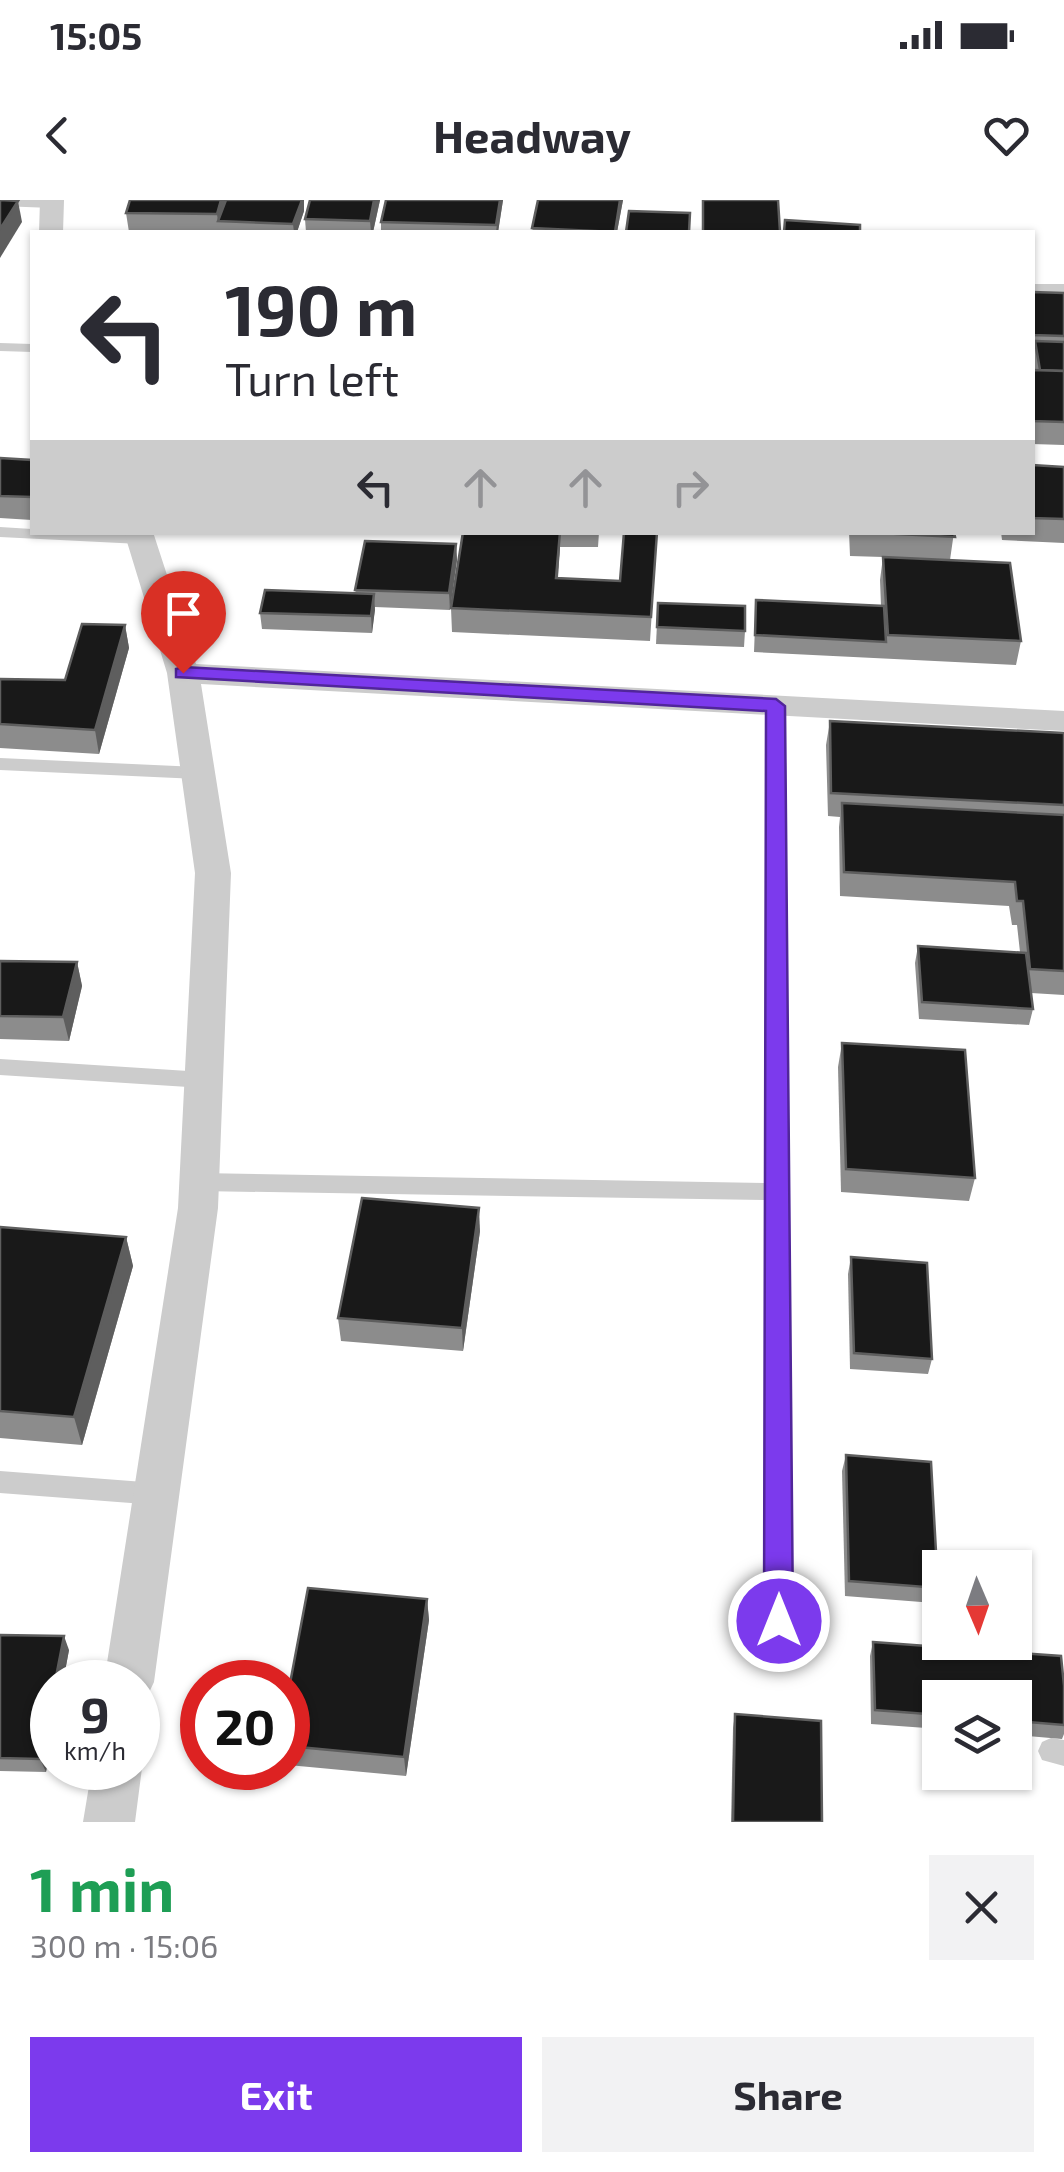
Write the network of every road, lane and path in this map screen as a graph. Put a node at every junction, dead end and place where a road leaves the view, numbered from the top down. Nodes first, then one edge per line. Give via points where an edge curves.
1 (0, 202) edge
2 (52, 202) edge
3 (51, 230) edge
4 (1035, 291) edge
5 (1064, 292) edge
6 (0, 346) edge
7 (30, 348) edge
8 (0, 532) edge
9 (30, 533) edge
10 (104, 535) edge
11 (139, 536) edge
12 (183, 673) junction
13 (776, 706) junction
14 (1064, 721) edge
15 (0, 764) edge
16 (198, 774) junction
17 (0, 1067) edge
18 (204, 1080) junction
19 (199, 1182) junction
20 (777, 1192) junction
21 (0, 1482) edge
22 (156, 1494) junction
23 (132, 1660) edge
24 (779, 1660) dead end
25 (114, 1790) edge
26 (109, 1822) edge

1 - 2 lane
2 - 3 street
4 - 5 street
6 - 7 lane
8 - 9 lane
10 - 11 lane
11 - 12 street
12 - 13 street
12 - 16 street
13 - 14 street
13 - 20 lane
15 - 16 lane
16 - 18 street via 213,873
17 - 18 lane
18 - 19 street
19 - 20 lane
19 - 22 street
20 - 24 lane
21 - 22 lane
22 - 23 street
25 - 26 street

